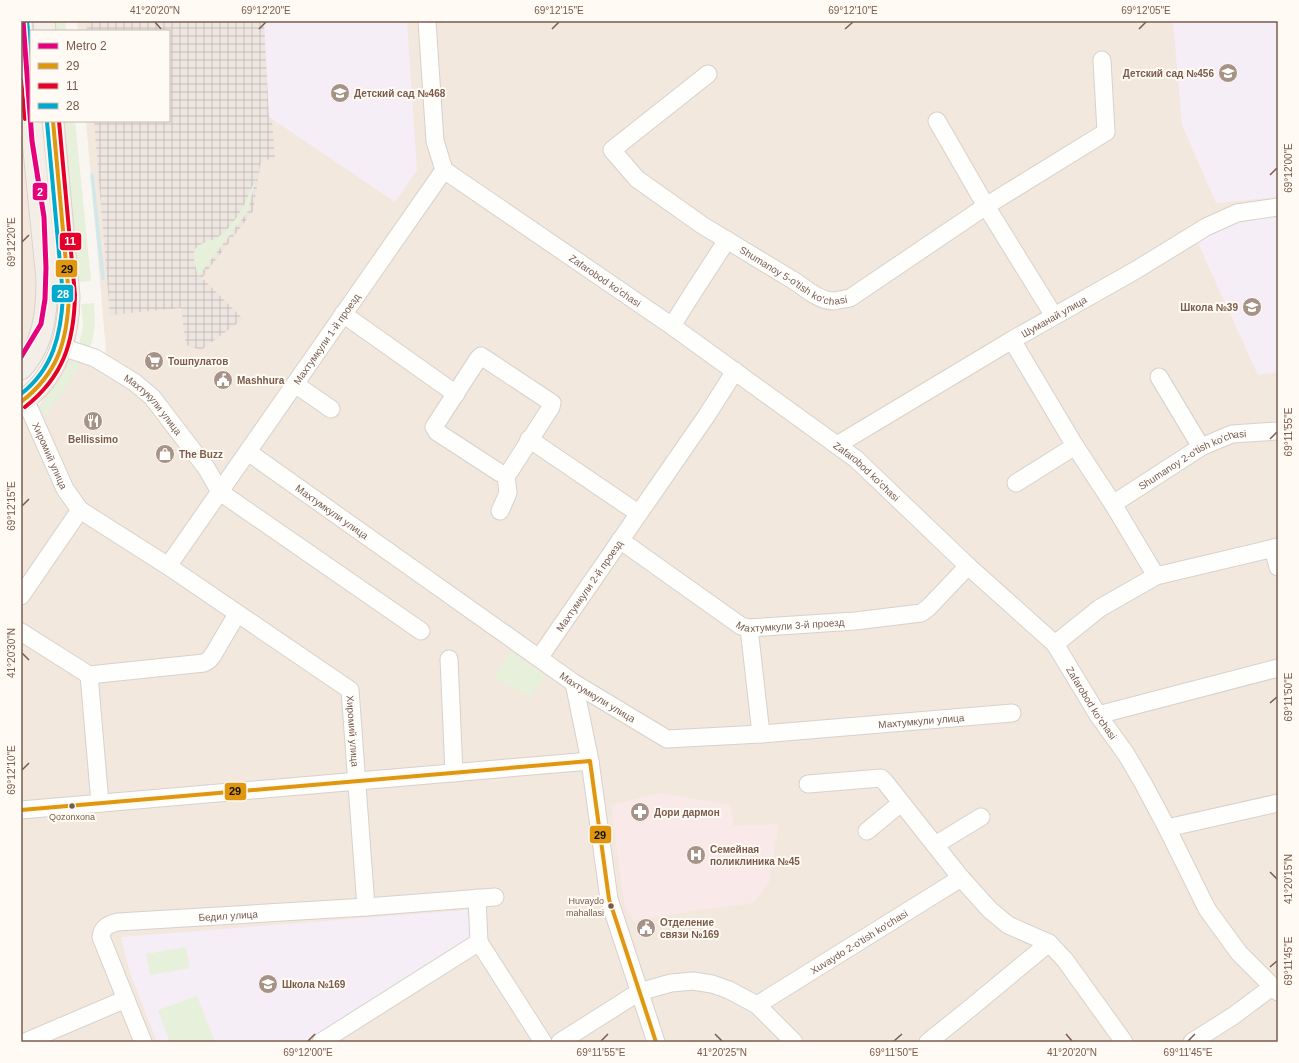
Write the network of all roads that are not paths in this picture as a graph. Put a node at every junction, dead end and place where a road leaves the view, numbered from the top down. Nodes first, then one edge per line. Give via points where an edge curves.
1 (22, 21) edge
2 (427, 21) edge
3 (1102, 60) dead end
4 (708, 74) dead end
5 (30, 109) edge
6 (937, 121) dead end
7 (31, 122) edge
8 (53, 122) edge
9 (444, 170) junction
10 (986, 206) junction
11 (1278, 207) edge
12 (727, 240) junction
13 (343, 314) junction
14 (1054, 316) junction
15 (672, 326) junction
16 (1012, 340) junction
17 (62, 347) junction
18 (21, 369) edge
19 (735, 371) junction
20 (1159, 377) dead end
21 (295, 384) junction
22 (456, 394) junction
23 (23, 401) edge
24 (331, 409) dead end
25 (1278, 431) edge
26 (529, 439) junction
27 (837, 445) junction
28 (1074, 446) junction
29 (1201, 447) junction
30 (248, 452) junction
31 (506, 475) junction
32 (1016, 483) dead end
33 (220, 492) junction
34 (1113, 504) junction
35 (80, 510) junction
36 (500, 511) dead end
37 (638, 513) junction
38 (620, 540) junction
39 (1276, 547) edge
40 (168, 566) junction
41 (968, 566) junction
42 (1278, 567) edge
43 (1156, 576) junction
44 (21, 596) edge
45 (237, 614) junction
46 (749, 628) junction
47 (421, 631) dead end
48 (21, 632) edge
49 (1054, 644) junction
50 (539, 658) junction
51 (449, 660) dead end
52 (1278, 668) edge
53 (89, 675) junction
54 (574, 684) junction
55 (1012, 713) dead end
56 (1098, 715) junction
57 (761, 734) junction
58 (590, 761) junction
59 (454, 773) junction
60 (357, 781) junction
61 (808, 784) dead end
62 (100, 803) junction
63 (901, 803) junction
64 (1278, 803) edge
65 (21, 810) edge
66 (981, 817) dead end
67 (1167, 828) junction
68 (868, 831) dead end
69 (934, 845) junction
70 (961, 878) junction
71 (495, 897) dead end
72 (477, 898) junction
73 (366, 907) junction
74 (480, 942) junction
75 (1049, 943) junction
76 (1275, 990) edge
77 (639, 992) junction
78 (126, 999) junction
79 (757, 1005) junction
80 (25, 1042) edge
81 (144, 1042) edge
82 (321, 1042) edge
83 (543, 1042) edge
84 (560, 1042) edge
85 (656, 1042) edge
86 (794, 1042) edge
87 (928, 1042) edge
88 (1124, 1042) edge
89 (1192, 1042) edge

1 - 5 main road
2 - 9 street via 435,141
3 - 10 street, Shumanoy 5-o'tish ko'chasi via 1106,132
4 - 12 street, Shumanoy 5-o'tish ko'chasi via 612,150 637,179
6 - 10 street
7 - 18 main road via 47,297 41,335 32,356
8 - 17 main road via 69,296 68,322
9 - 13 street, Махтумкули 1-й проезд
9 - 15 street, Zafarobod ko'chasi
10 - 12 street, Shumanoy 5-o'tish ko'chasi via 850,298 833,301 808,291
10 - 14 street
11 - 14 street, Шуманай улица via 1237,213 1206,227
12 - 15 street
13 - 21 street, Махтумкули 1-й проезд
13 - 22 street
14 - 16 street, Шуманай улица
15 - 19 street, Zafarobod ko'chasi
16 - 27 street, Шуманай улица
16 - 28 street
17 - 23 main road via 48,374
17 - 33 street, Махтукули улица via 95,358 145,390 207,469
19 - 27 street, Zafarobod ko'chasi
19 - 37 street, Махтумкули 2-й проезд
20 - 29 street
21 - 24 street
21 - 30 street, Махтумкули 1-й проезд
22 - 26 street via 478,359 481,356 486,358 552,403
22 - 31 street via 434,427 437,432
23 - 35 street, Хиромий улица via 65,489
25 - 29 street, Shumanoy 2-o'tish ko'chasi via 1232,434
26 - 31 street
26 - 37 street
27 - 41 street, Zafarobod ko'chasi via 856,459
28 - 32 street
28 - 34 street
29 - 34 street, Shumanoy 2-o'tish ko'chasi
30 - 33 street, Махтумкули 1-й проезд
30 - 50 street, Махтумкули улица
31 - 36 street via 508,493
33 - 40 street, Махтумкули 1-й проезд
33 - 47 street
34 - 43 street
35 - 40 street, Хиромий улица
35 - 44 street
37 - 38 street, Махтумкули 2-й проезд
38 - 46 street, Махтумкули 3-й проезд via 741,626
38 - 50 street, Махтумкули 2-й проезд
39 - 42 street
39 - 43 street
40 - 45 street, Хиромий улица
41 - 46 street, Махтумкули 3-й проезд via 921,613 855,621
41 - 49 street, Zafarobod ko'chasi
43 - 49 street via 1100,608
45 - 53 street via 213,656 204,663
45 - 60 street, Хиромий улица via 350,690
46 - 57 street
48 - 53 street
49 - 56 street, Zafarobod ko'chasi
50 - 54 street, Махтумкули улица
51 - 59 street
52 - 56 street
53 - 62 street
54 - 57 street, Махтумкули улица via 667,739
54 - 58 street
55 - 57 street, Махтумкули улица
56 - 67 street, Zafarobod ko'chasi via 1126,754
58 - 59 street
58 - 77 street via 609,899
59 - 60 street
60 - 62 street
60 - 73 street, Хиромий улица
61 - 63 street via 881,778
62 - 65 street
63 - 68 street
63 - 69 street
64 - 67 street
66 - 69 street
67 - 76 street, Zafarobod ko'chasi via 1207,909 1239,952
69 - 70 street
70 - 75 street via 990,910 1008,925
70 - 79 street, Xuvaydo 2-o'tish ko'chasi
71 - 72 street, Бедил улица
72 - 73 street, Бедил улица
72 - 74 street
73 - 78 street, Бедил улица via 108,924 101,932 101,938
74 - 82 street
74 - 83 street
75 - 87 street
75 - 88 street via 1065,960
76 - 89 street
77 - 79 street via 671,983 693,981 728,990
77 - 84 street
77 - 85 street
78 - 80 street
78 - 81 street, Бедил улица
79 - 86 street

